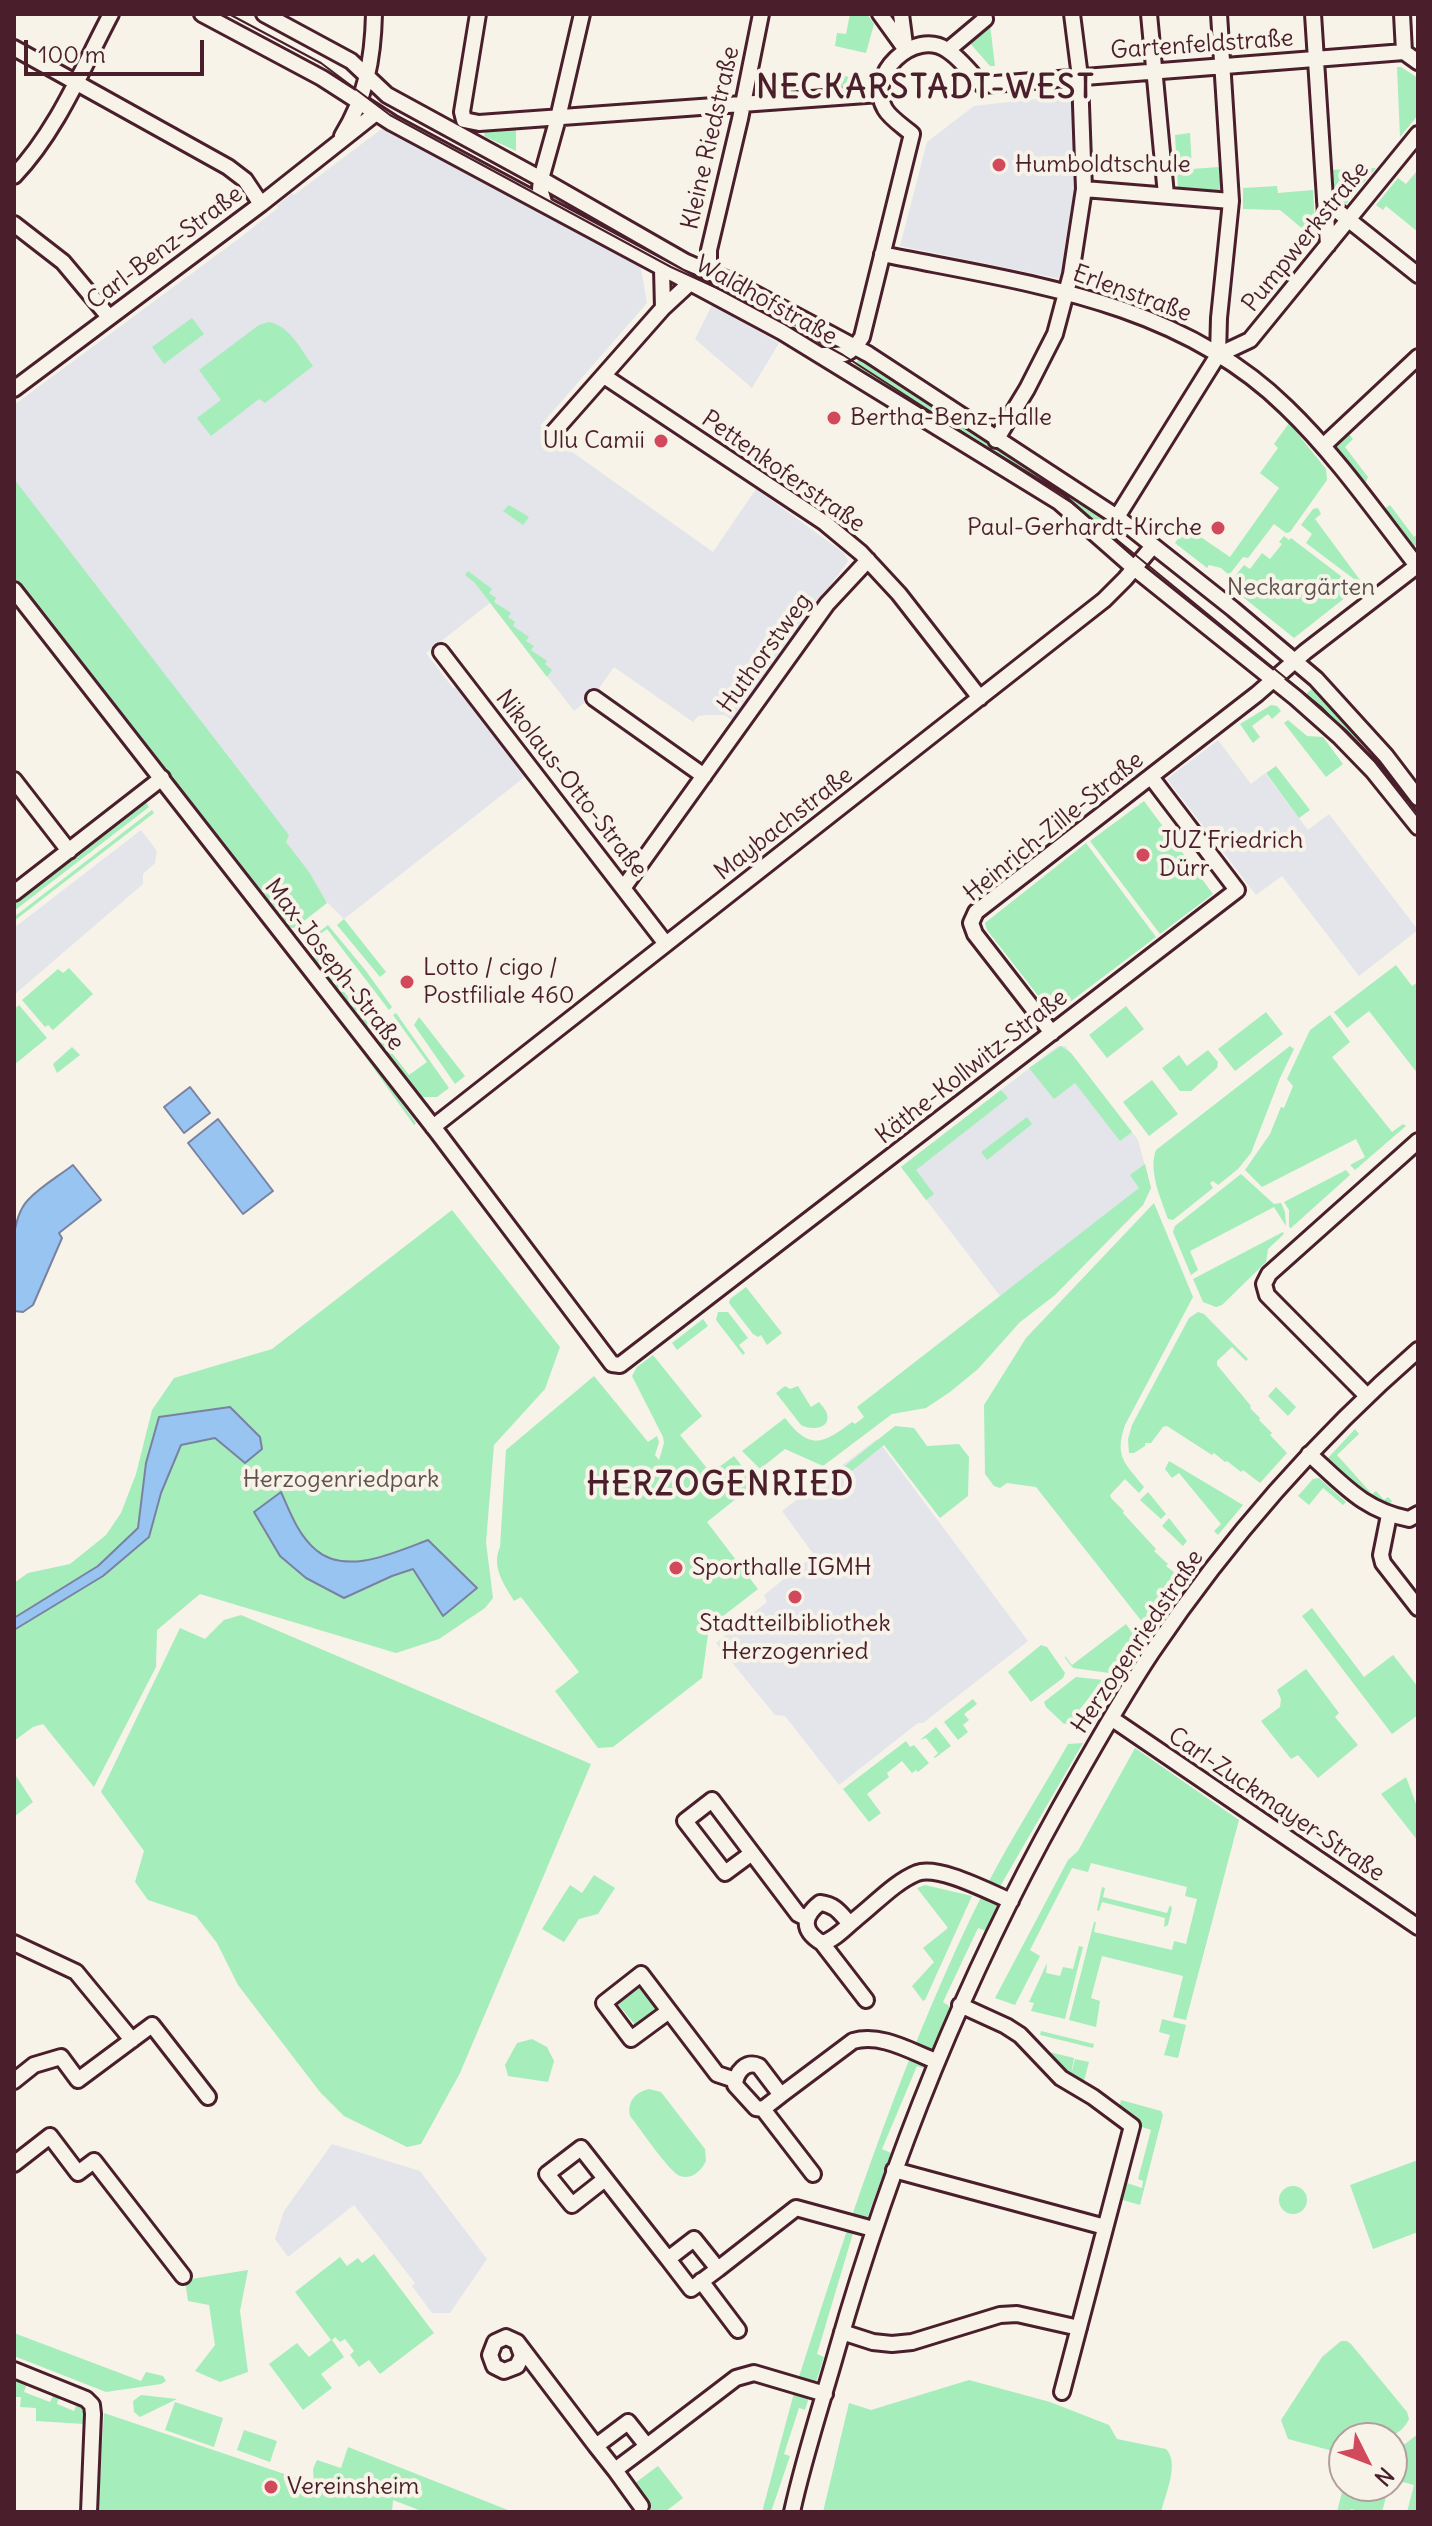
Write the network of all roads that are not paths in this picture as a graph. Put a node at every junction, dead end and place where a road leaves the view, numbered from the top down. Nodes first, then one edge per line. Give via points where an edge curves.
1 (111, 14) edge
2 (202, 14) edge
3 (264, 14) edge
4 (374, 14) edge
5 (478, 14) edge
6 (582, 14) edge
7 (761, 14) edge
8 (880, 14) edge
9 (901, 14) edge
10 (984, 14) edge
11 (1072, 14) edge
12 (1149, 14) edge
13 (1219, 14) edge
14 (1313, 14) edge
15 (1402, 14) edge
16 (14, 48) edge
17 (373, 48) junction
18 (906, 50) junction
19 (948, 50) junction
20 (1404, 52) junction
21 (1316, 59) junction
22 (351, 61) junction
23 (1418, 62) edge
24 (1222, 66) junction
25 (1154, 70) junction
26 (1080, 77) junction
27 (367, 79) junction
28 (75, 82) junction
29 (339, 89) junction
30 (880, 94) junction
31 (387, 95) junction
32 (360, 103) junction
33 (742, 104) junction
34 (376, 113) junction
35 (558, 118) junction
36 (1418, 134) edge
37 (340, 140) junction
38 (14, 176) edge
39 (541, 179) junction
40 (1084, 189) junction
41 (1166, 195) junction
42 (1231, 201) junction
43 (1325, 201) junction
44 (261, 204) junction
45 (545, 205) junction
46 (1349, 218) junction
47 (14, 224) edge
48 (1328, 245) junction
49 (882, 254) junction
50 (708, 266) junction
51 (662, 269) junction
52 (1418, 275) edge
53 (690, 283) junction
54 (1067, 293) junction
55 (663, 308) junction
56 (109, 317) junction
57 (867, 317) junction
58 (840, 339) junction
59 (855, 347) junction
60 (822, 355) junction
61 (1218, 355) junction
62 (1418, 357) edge
63 (604, 376) junction
64 (14, 389) edge
65 (551, 435) dead end
66 (996, 440) junction
67 (1323, 446) junction
68 (1117, 517) junction
69 (1153, 546) junction
70 (868, 560) junction
71 (1418, 566) edge
72 (1134, 568) junction
73 (14, 590) edge
74 (441, 652) dead end
75 (1296, 661) junction
76 (1273, 681) junction
77 (594, 698) dead end
78 (980, 698) junction
79 (704, 776) junction
80 (1151, 777) junction
81 (162, 778) junction
82 (14, 780) edge
83 (1418, 798) edge
84 (1418, 827) edge
85 (69, 851) junction
86 (624, 887) junction
87 (14, 893) edge
88 (666, 944) junction
89 (1052, 1033) junction
90 (433, 1127) junction
91 (1418, 1141) edge
92 (1418, 1350) edge
93 (620, 1365) joint
94 (1366, 1395) junction
95 (1309, 1454) junction
96 (1418, 1514) edge
97 (1389, 1515) junction
98 (1418, 1608) edge
99 (1111, 1718) junction
100 (752, 1853) junction
101 (1011, 1901) junction
102 (806, 1918) junction
103 (850, 1924) junction
104 (1418, 1927) edge
105 (14, 1943) edge
106 (822, 1943) junction
107 (866, 2000) dead end
108 (960, 2005) junction
109 (669, 2011) junction
110 (132, 2040) junction
111 (936, 2061) junction
112 (16, 2075) edge
113 (735, 2080) junction
114 (781, 2095) junction
115 (208, 2097) dead end
116 (763, 2109) junction
117 (14, 2164) edge
118 (894, 2170) junction
119 (813, 2174) dead end
120 (605, 2179) dead end
121 (1105, 2227) junction
122 (873, 2229) junction
123 (668, 2259) junction
124 (718, 2269) junction
125 (183, 2276) dead end
126 (701, 2281) junction
127 (1079, 2328) junction
128 (738, 2330) dead end
129 (842, 2332) junction
130 (517, 2342) dead end
131 (14, 2370) edge
132 (1062, 2392) dead end
133 (825, 2394) junction
134 (596, 2446) junction
135 (647, 2446) junction
136 (615, 2470) junction
137 (641, 2506) dead end
138 (89, 2512) edge
139 (790, 2512) edge

1 - 28 street
2 - 29 street, Waldhofstraße
3 - 22 street, Waldhofstraße
4 - 17 street, Carl-Benz-Straße
5 - 35 street via 464,120
6 - 35 street
7 - 33 street, Kleine Riedstraße
8 - 18 street
9 - 18 street
10 - 19 street via 985,19
11 - 26 street
12 - 25 street
13 - 24 street
14 - 21 street
15 - 20 street
16 - 28 street
17 - 22 street
17 - 27 street, Carl-Benz-Straße
18 - 19 street via 920,45
18 - 30 street via 883,77
19 - 26 street, Gartenfeldstraße via 982,85
20 - 21 street, Gartenfeldstraße
20 - 23 street
21 - 24 street, Gartenfeldstraße
21 - 43 street
22 - 27 street, Waldhofstraße
24 - 25 street, Gartenfeldstraße
24 - 42 street
25 - 26 street, Gartenfeldstraße
25 - 41 street
26 - 40 street
27 - 29 street
27 - 31 street, Waldhofstraße
27 - 32 street, Carl-Benz-Straße
28 - 38 street via 32,157
28 - 44 street via 239,175
29 - 32 street, Waldhofstraße
30 - 33 street
30 - 49 street via 885,110 912,134
31 - 32 street
31 - 39 street, Waldhofstraße
32 - 34 street, Waldhofstraße
32 - 37 street, Carl-Benz-Straße
33 - 35 street
33 - 50 street, Kleine Riedstraße
34 - 37 street, Carl-Benz-Straße
34 - 45 street, Waldhofstraße
35 - 39 street
36 - 46 street, Pumpwerkstraße
37 - 44 street, Carl-Benz-Straße
39 - 45 street
39 - 50 street, Waldhofstraße via 686,262
40 - 41 street
40 - 54 street
41 - 42 street
42 - 61 street
43 - 46 street
43 - 48 street
44 - 56 street, Carl-Benz-Straße
45 - 51 street, Waldhofstraße
46 - 48 street, Pumpwerkstraße
46 - 52 street
47 - 56 street via 63,262
48 - 61 street, Pumpwerkstraße via 1250,340
49 - 54 street, Erlenstraße
49 - 57 street
50 - 58 street, Waldhofstraße
51 - 53 street, Waldhofstraße
51 - 55 street
53 - 55 street
53 - 60 street, Waldhofstraße
54 - 61 street, Erlenstraße via 1156,321
54 - 66 street via 1055,334
55 - 63 street
56 - 64 street, Carl-Benz-Straße
57 - 58 street
57 - 59 street
58 - 59 street, Waldhofstraße
59 - 60 street via 843,355
59 - 66 street, Waldhofstraße
60 - 72 street, Waldhofstraße via 1059,502
61 - 67 street, Erlenstraße via 1283,404
61 - 68 street
62 - 67 street
63 - 65 street
63 - 70 street, Pettenkoferstraße via 825,523
66 - 68 street, Waldhofstraße
67 - 71 street, Erlenstraße
68 - 69 street, Waldhofstraße
69 - 72 street, Maybachstraße
69 - 75 street, Waldhofstraße
70 - 78 street, Pettenkoferstraße
70 - 79 street, Huthorstweg via 827,604
71 - 75 street
72 - 76 street, Waldhofstraße
72 - 78 street, Maybachstraße via 1104,600
73 - 81 street, Max-Joseph-Straße
74 - 86 street, Nikolaus-Otto-Straße
75 - 76 street
75 - 83 street, Waldhofstraße via 1350,715
76 - 80 street, Heinrich-Zille-Straße
76 - 84 street, Waldhofstraße via 1360,757
77 - 79 street
78 - 88 street, Maybachstraße
79 - 86 street, Huthorstweg
80 - 89 street, Heinrich-Zille-Straße via 976,912 971,923
80 - 89 street, Käthe-Kollwitz-Straße via 1237,890
81 - 85 street
81 - 90 street, Max-Joseph-Straße
82 - 85 street
85 - 87 street
86 - 88 street, Nikolaus-Otto-Straße
88 - 90 street, Maybachstraße
89 - 93 street, Käthe-Kollwitz-Straße
90 - 93 street, Max-Joseph-Straße via 612,1364
91 - 94 street via 1264,1284 1267,1295
92 - 94 street, Herzogenriedstraße
94 - 95 street, Herzogenriedstraße
95 - 97 street via 1369,1507
95 - 99 street, Herzogenriedstraße via 1218,1561
96 - 97 street via 1409,1519
97 - 98 street via 1383,1563
99 - 101 street, Herzogenriedstraße
99 - 104 street, Carl-Zuckmayer-Straße
100 - 100 street via 725,1873 685,1821 712,1800
100 - 102 street
101 - 103 street via 955,1878 919,1872
101 - 108 street, Herzogenriedstraße
102 - 103 street via 820,1903 828,1904
102 - 106 street via 814,1938
103 - 106 street
105 - 110 street via 76,1972
106 - 107 street
108 - 111 street, Herzogenriedstraße
108 - 121 street via 1013,2030 1061,2078 1132,2126
109 - 109 street via 641,1974 604,2003 631,2039
109 - 113 street via 717,2074
110 - 112 street via 78,2080 61,2057
110 - 115 street via 152,2025
111 - 114 street via 864,2038
111 - 118 street, Herzogenriedstraße
113 - 114 street via 738,2072 754,2064
113 - 116 street via 752,2105
114 - 116 street
116 - 119 street
117 - 125 street via 50,2136 78,2173 94,2161
118 - 121 street
118 - 122 street, Herzogenriedstraße
120 - 123 street
121 - 127 street
122 - 124 street via 796,2208
122 - 129 street, Herzogenriedstraße
123 - 124 street via 694,2239
123 - 126 street via 691,2289
124 - 126 street
126 - 128 street
127 - 129 street via 1017,2314 902,2343 873,2342
127 - 132 street
129 - 133 street, Herzogenriedstraße
130 - 134 street
131 - 138 street via 92,2405
133 - 135 street via 754,2373 736,2378
133 - 139 street, Herzogenriedstraße
134 - 135 street via 628,2422
134 - 136 street
135 - 136 street
136 - 137 street

